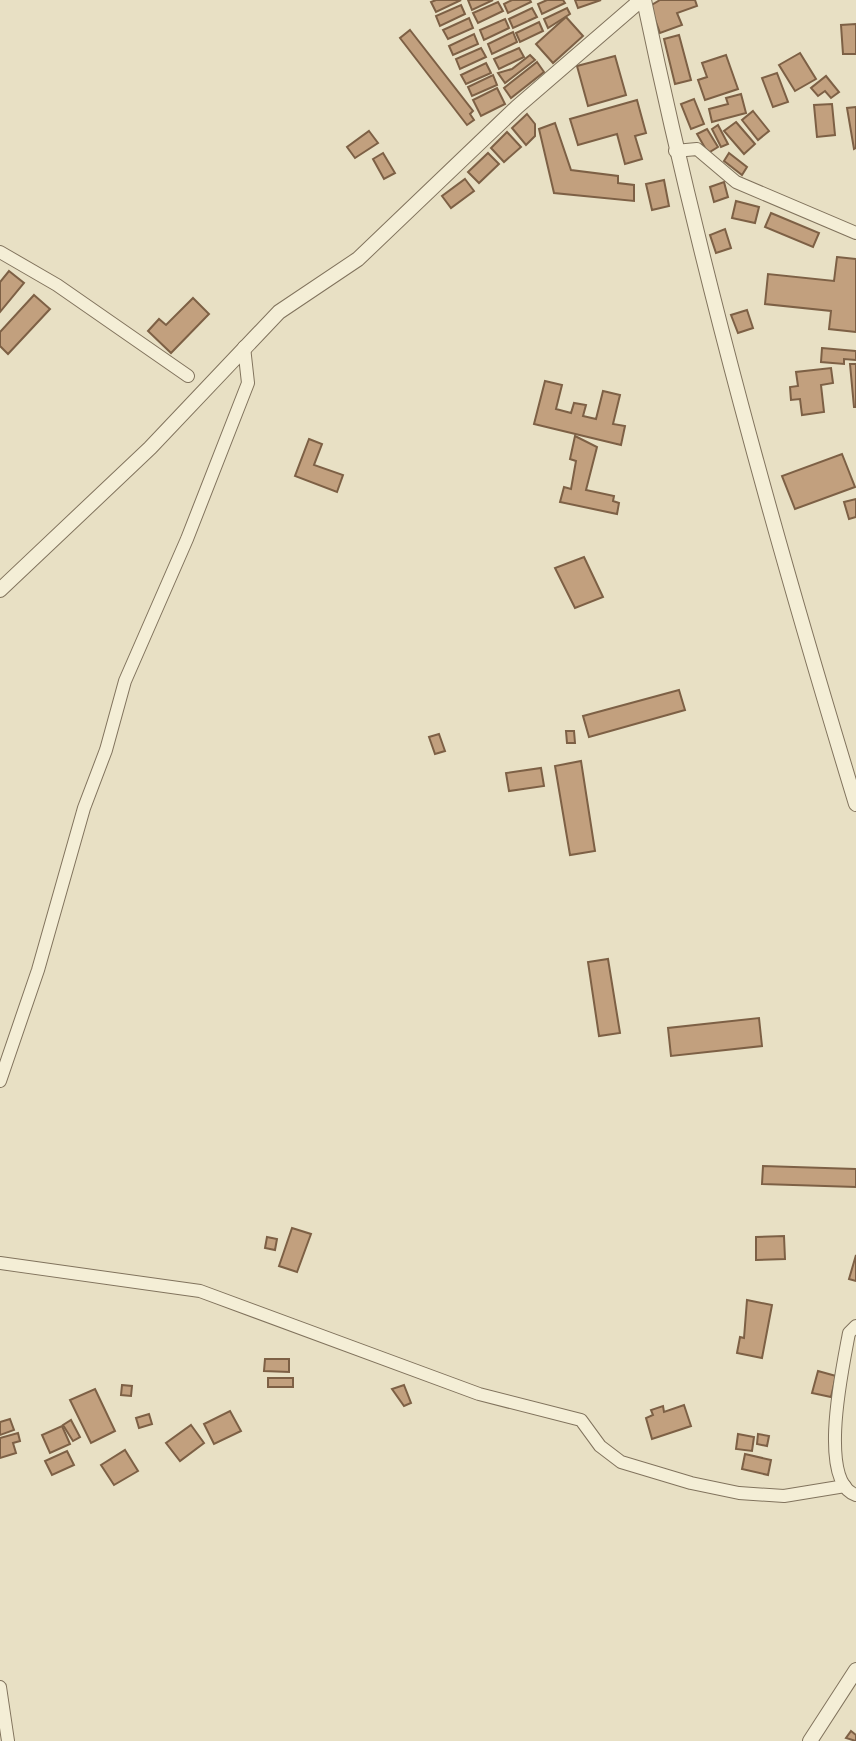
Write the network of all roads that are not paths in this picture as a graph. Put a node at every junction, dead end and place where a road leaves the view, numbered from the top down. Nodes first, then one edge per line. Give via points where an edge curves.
1 (642, 0) edge
2 (675, 151) junction
3 (856, 233) edge
4 (0, 252) edge
5 (244, 347) junction
6 (188, 376) dead end
7 (0, 590) edge
8 (856, 804) edge
9 (0, 1081) edge
10 (0, 1263) edge
11 (856, 1326) edge
12 (845, 1486) junction
13 (856, 1495) edge
14 (856, 1670) edge
15 (0, 1687) edge
16 (8, 1741) edge
17 (810, 1741) edge

1 - 2 street
1 - 5 street via 517,107 358,259 279,312
2 - 3 street via 697,149 736,182
2 - 8 street via 709,291
4 - 6 street
5 - 7 street via 150,448
5 - 9 street via 248,383 125,681
10 - 12 street via 200,1291 479,1394 581,1420 600,1446 621,1462 691,1483 784,1496
11 - 12 street via 849,1333 833,1445 836,1475
12 - 13 street
14 - 17 street
15 - 16 street

